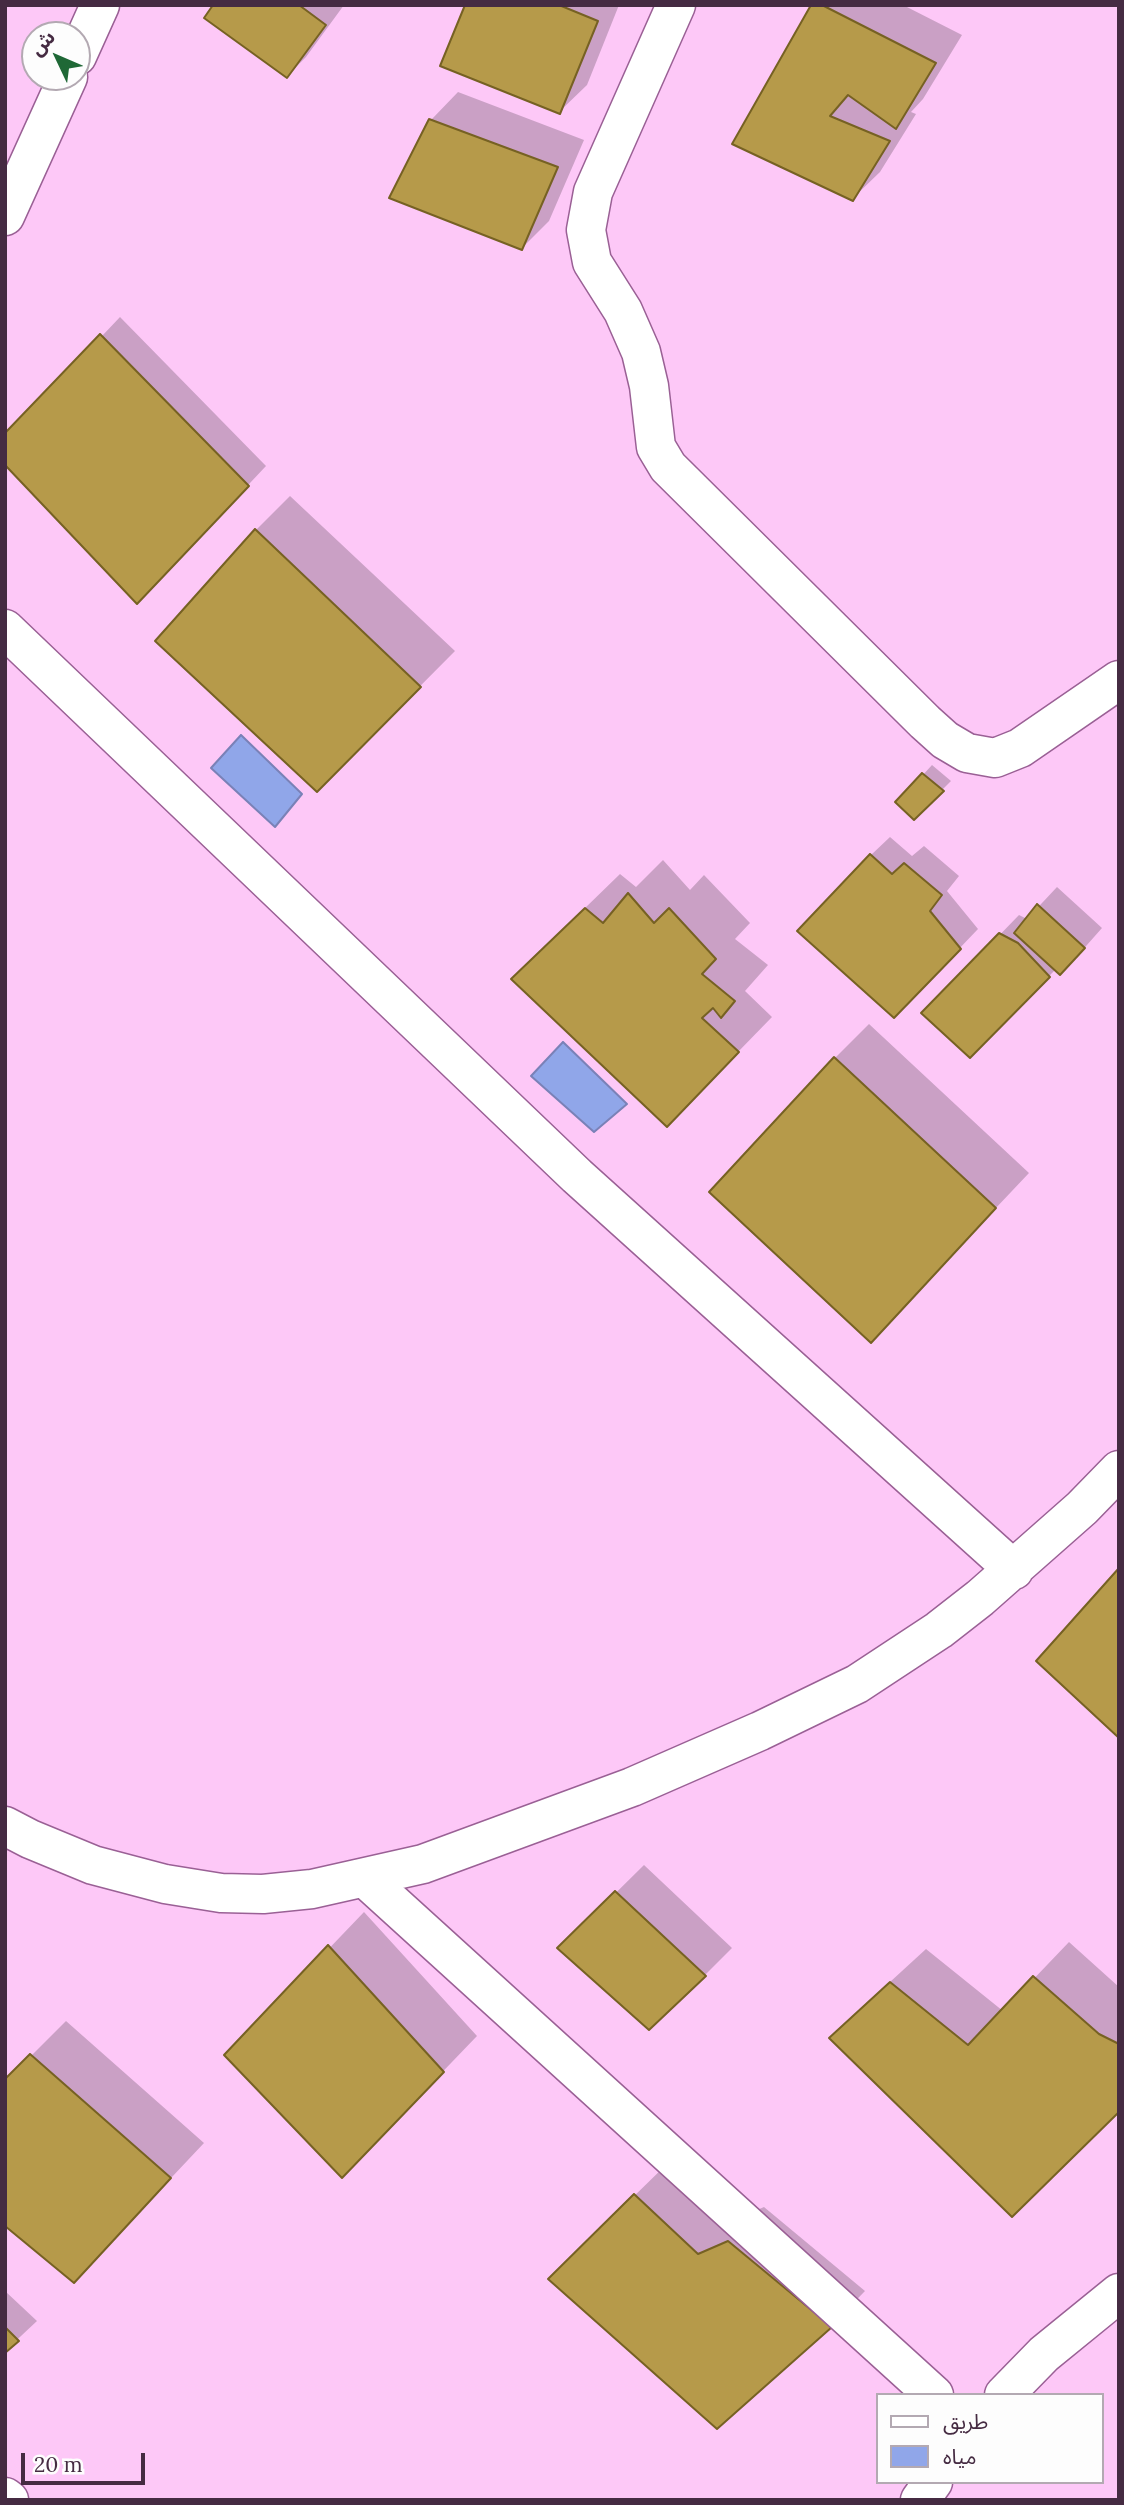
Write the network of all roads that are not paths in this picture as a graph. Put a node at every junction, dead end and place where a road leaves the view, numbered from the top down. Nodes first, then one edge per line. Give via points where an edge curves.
1 (100, 5) edge
2 (676, 5) edge
3 (91, 25) edge
4 (62, 91) edge
5 (5, 216) edge
6 (5, 629) edge
7 (1119, 680) edge
8 (1119, 1470) edge
9 (1014, 1570) junction
10 (5, 1826) edge
11 (366, 1879) junction
12 (1119, 2293) edge
13 (932, 2393) edge
14 (1006, 2393) edge
15 (932, 2484) edge
16 (920, 2500) edge

1 - 3 street
2 - 7 street via 593,192 586,229 592,262 623,311 641,352 656,447 668,467 925,722 967,753 995,758 1020,748
4 - 5 street
6 - 9 street via 577,1176
8 - 9 street
9 - 11 street via 893,1662 781,1721 554,1817 423,1864
10 - 11 street via 93,1865 221,1894 313,1889
11 - 13 street
12 - 14 street via 1044,2354
15 - 16 street

